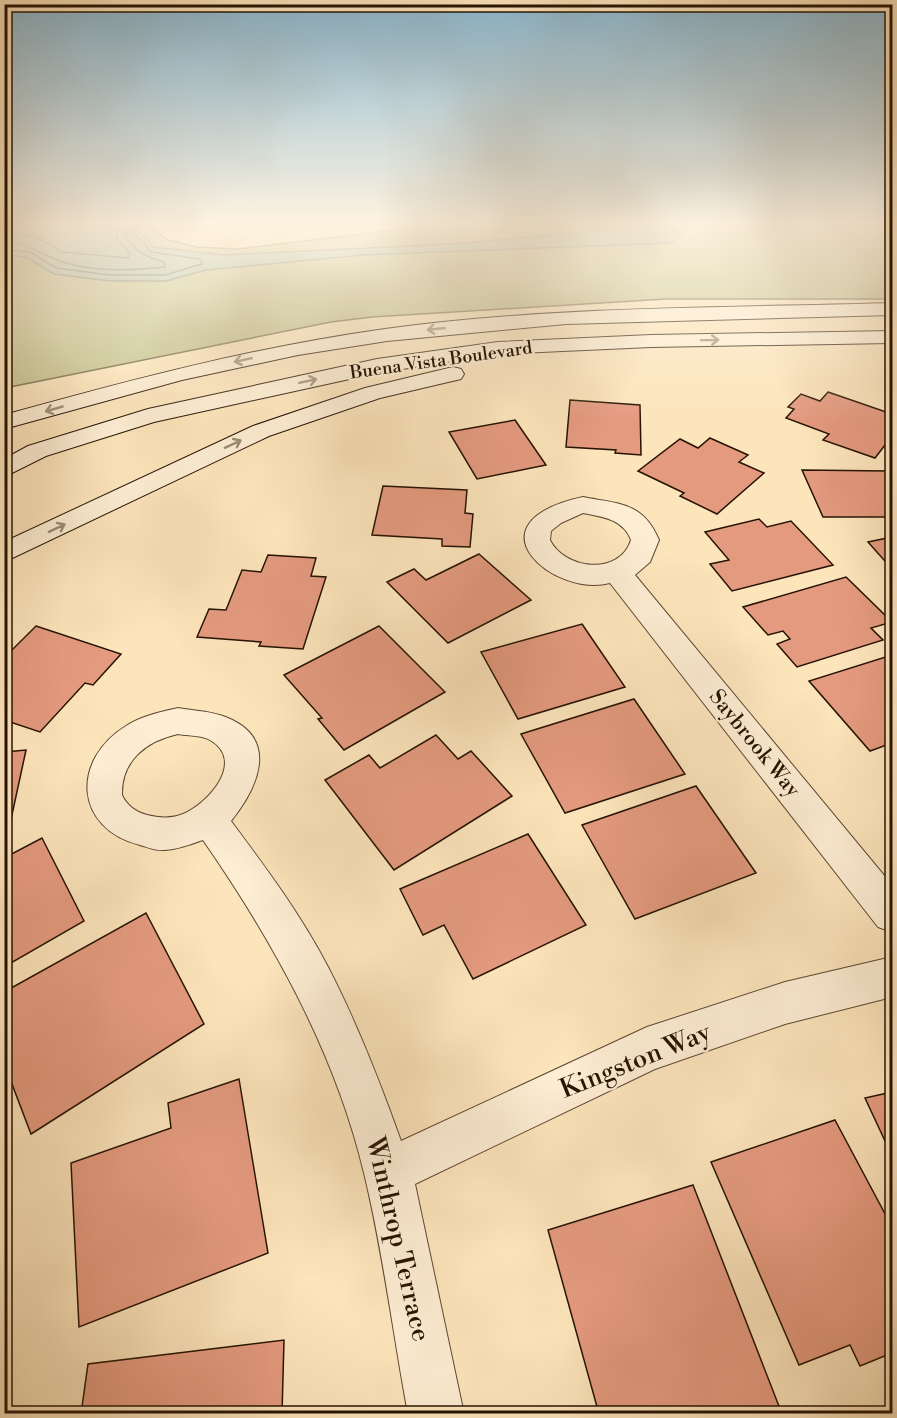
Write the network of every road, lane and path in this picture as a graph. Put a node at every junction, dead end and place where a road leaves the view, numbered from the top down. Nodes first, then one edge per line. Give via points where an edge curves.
1 (892, 309) edge
2 (892, 338) edge
3 (651, 341) junction
4 (4, 422) edge
5 (4, 470) edge
6 (4, 553) edge
7 (617, 572) dead end
8 (209, 819) dead end
9 (892, 914) edge
10 (892, 978) edge
11 (388, 1172) junction
12 (436, 1413) edge

1 -> 4 main road, Buena Vista Boulevard via 589,317 387,335 179,374
3 -> 2 main road, Buena Vista Boulevard
5 -> 3 main road, Buena Vista Boulevard via 37,451 148,416 376,366 498,348
6 -> 3 main road via 261,431 373,393 490,366
7 - 9 main road, Saybrook Way
8 - 11 main road, Winthrop Terrace via 264,896 313,981 356,1079
10 - 11 main road, Kingston Way via 785,1003 647,1049
11 - 12 main road, Winthrop Terrace

